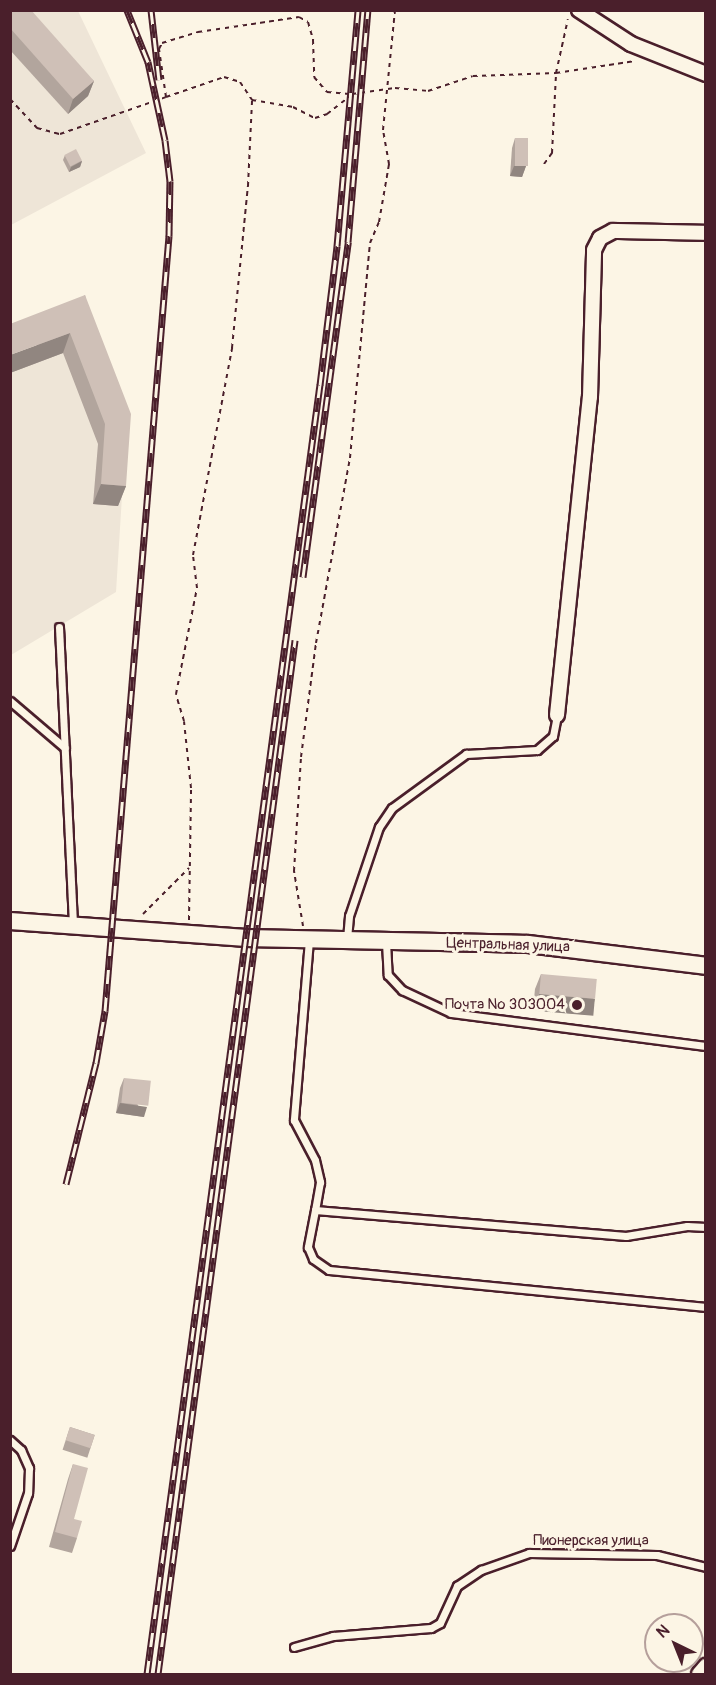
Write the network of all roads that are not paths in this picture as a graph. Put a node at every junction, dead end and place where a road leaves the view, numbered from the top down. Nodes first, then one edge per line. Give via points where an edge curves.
1 (579, 10) edge
2 (705, 74) edge
3 (705, 233) edge
4 (59, 627) dead end
5 (10, 701) edge
6 (557, 715) joint
7 (65, 748) junction
8 (10, 921) edge
9 (73, 923) junction
10 (307, 940) junction
11 (347, 942) junction
12 (387, 942) junction
13 (705, 966) edge
14 (705, 1046) edge
15 (315, 1210) junction
16 (705, 1227) edge
17 (705, 1306) edge
18 (10, 1440) edge
19 (10, 1546) edge
20 (705, 1567) edge
21 (294, 1647) dead end
22 (705, 1666) edge
23 (699, 1674) edge

1 - 2 street via 658,58
3 - 6 street via 613,231 600,238 594,250 590,397
4 - 7 lane
5 - 7 lane
6 - 11 lane via 553,736 537,750 466,754 392,808 379,827 350,916
7 - 9 lane
8 - 9 street, Центральная улица
9 - 10 street, Центральная улица via 188,935
10 - 11 street, Центральная улица
10 - 15 lane via 294,1120 315,1160 320,1182
11 - 12 street, Центральная улица
12 - 13 street, Центральная улица via 528,944
12 - 14 lane via 388,975 402,990 451,1013
15 - 16 lane via 626,1236
15 - 17 lane via 308,1247 313,1258 328,1270
18 - 19 lane via 21,1450 29,1468 28,1493
20 - 21 lane, Пионерская улица via 657,1555 529,1553 481,1570 457,1586 440,1623 431,1628 333,1636
22 - 23 street

